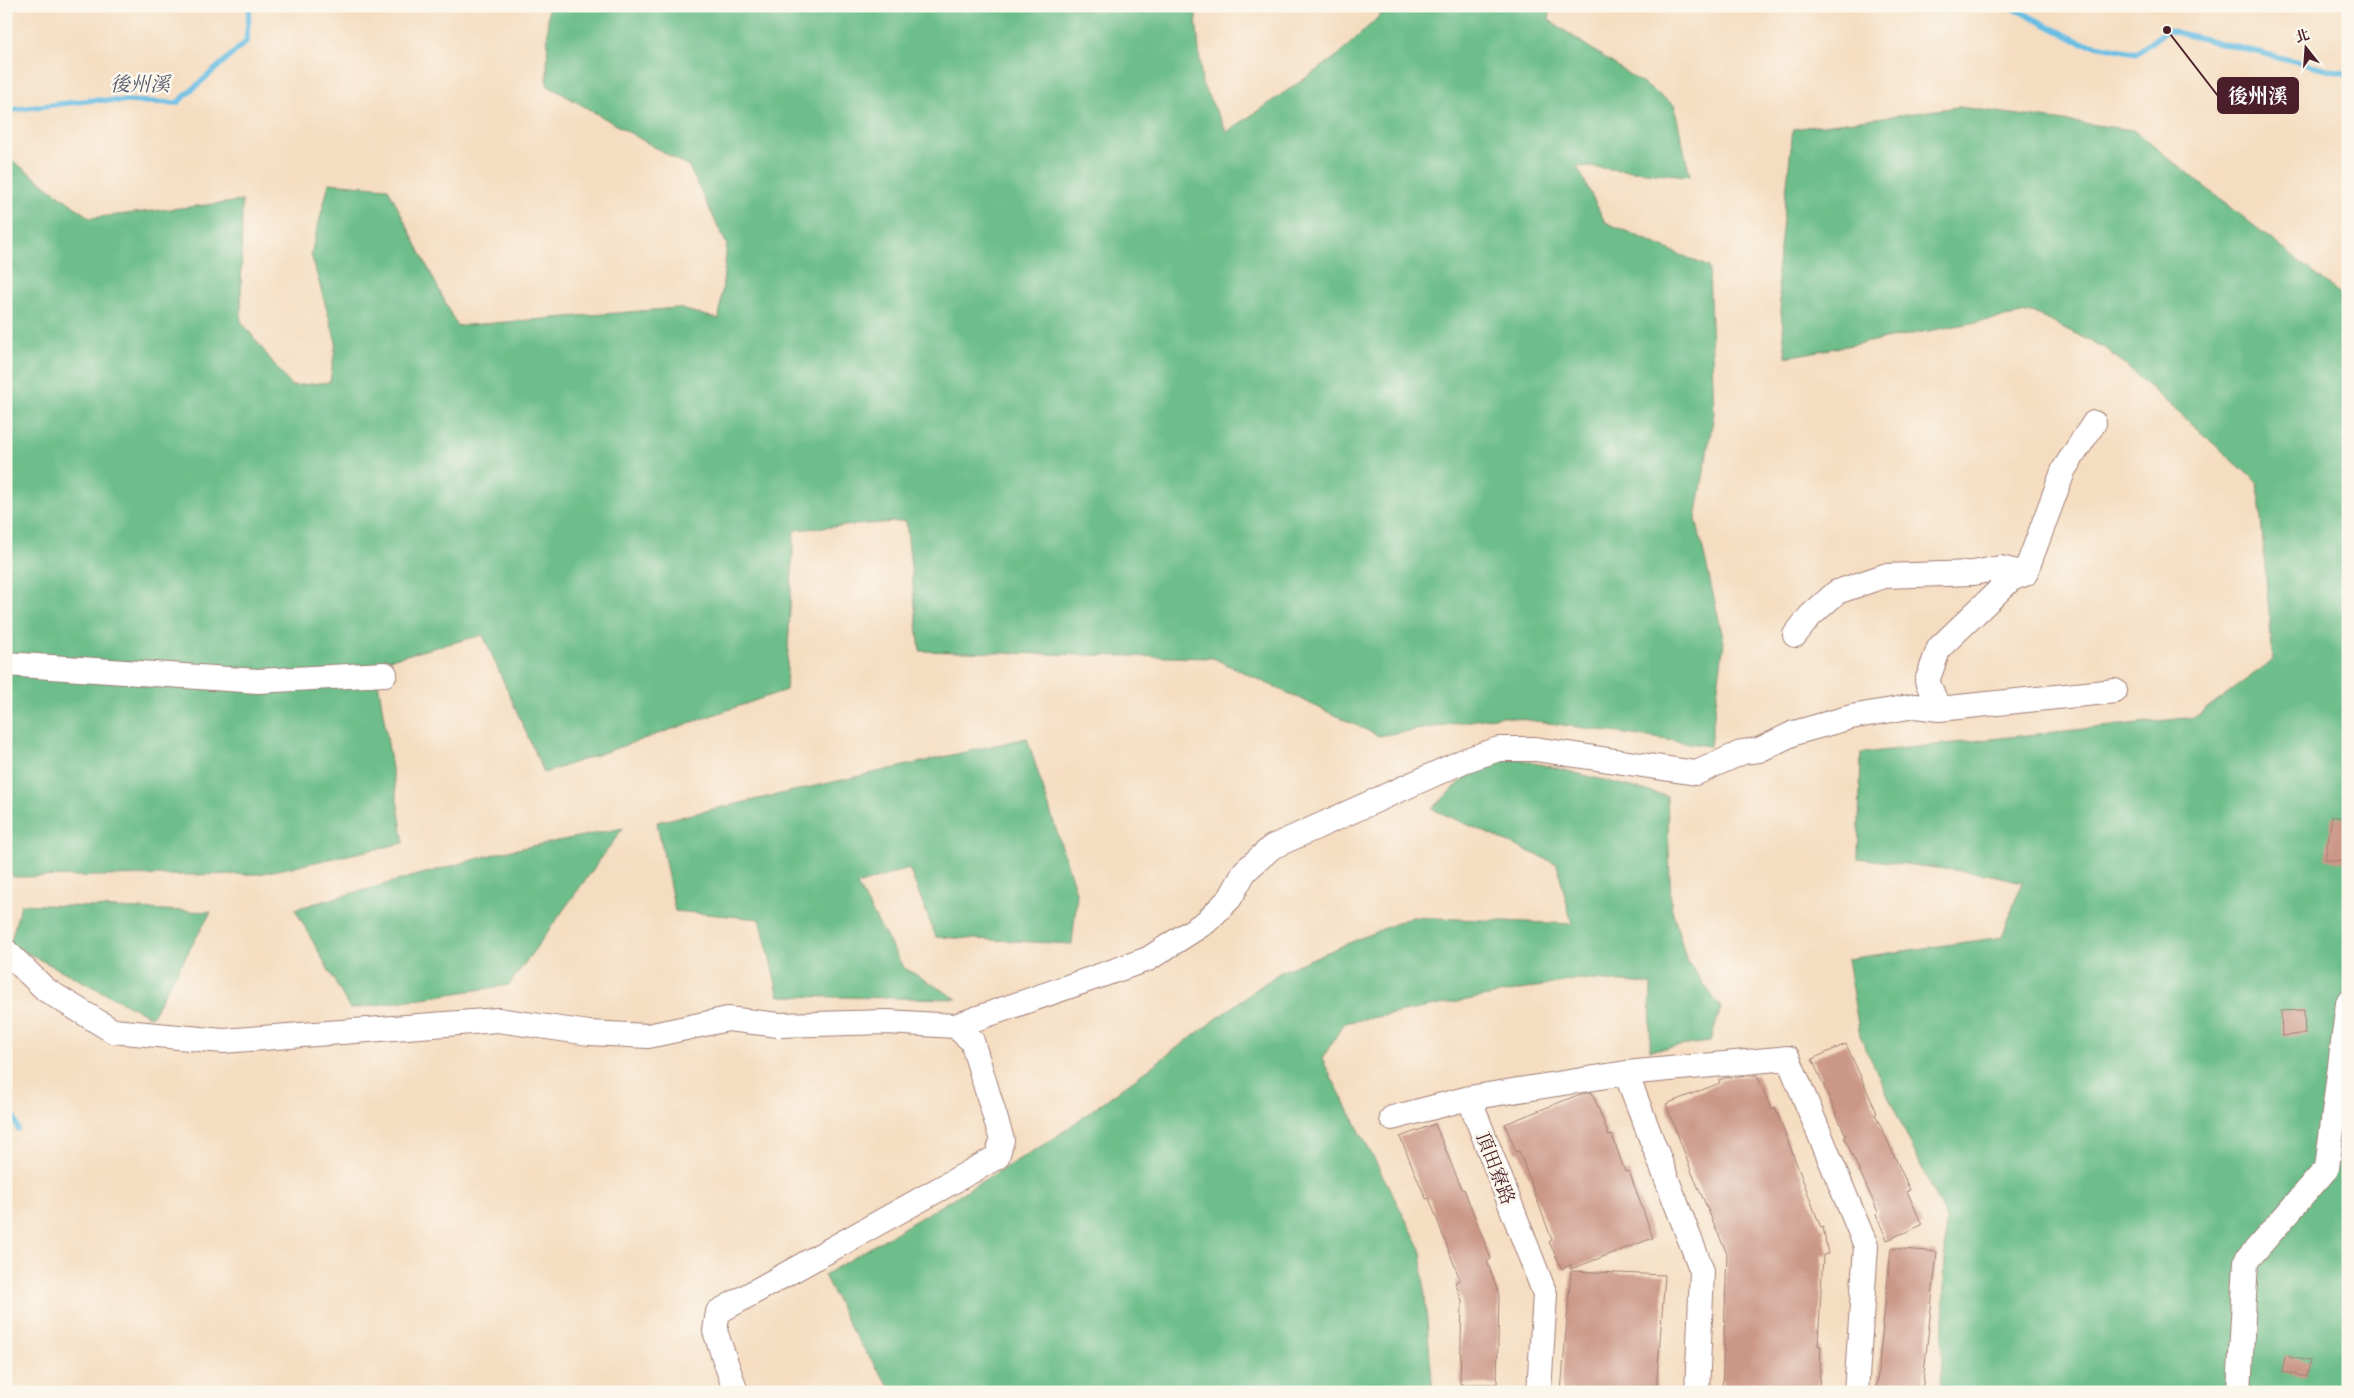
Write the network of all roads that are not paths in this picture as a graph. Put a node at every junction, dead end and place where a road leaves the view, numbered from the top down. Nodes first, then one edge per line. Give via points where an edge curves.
1 (2094, 423) dead end
2 (2026, 574) junction
3 (1794, 635) dead end
4 (6, 664) edge
5 (385, 674) dead end
6 (2115, 691) dead end
7 (1939, 708) junction
8 (6, 951) edge
9 (2348, 1003) edge
10 (955, 1026) junction
11 (1626, 1073) junction
12 (1469, 1098) junction
13 (1392, 1118) dead end
14 (736, 1392) edge
15 (1539, 1392) edge
16 (1697, 1392) edge
17 (1856, 1392) edge
18 (2238, 1392) edge

1 - 2 street via 2064,469
2 - 3 street via 2000,568 1884,576 1837,592
2 - 7 street via 2011,579 1939,648 1927,681
4 - 5 street via 258,681
6 - 7 street
7 - 10 street via 1915,706 1851,717 1794,733 1759,750 1743,752 1696,773 1536,749 1499,749 1466,760 1272,847 1244,871 1230,898 1206,922 1148,959
8 - 10 street via 46,990 113,1031 223,1041 498,1020 589,1033 648,1036 728,1019 779,1025 887,1022
9 - 18 street via 2327,1168 2246,1260
10 - 14 street via 972,1041 1002,1140 997,1157 718,1312 715,1331
11 - 12 street
11 - 16 street via 1702,1271
11 - 17 street via 1788,1058 1866,1246
12 - 13 street
12 - 15 street, 頂田寮路 via 1545,1294

